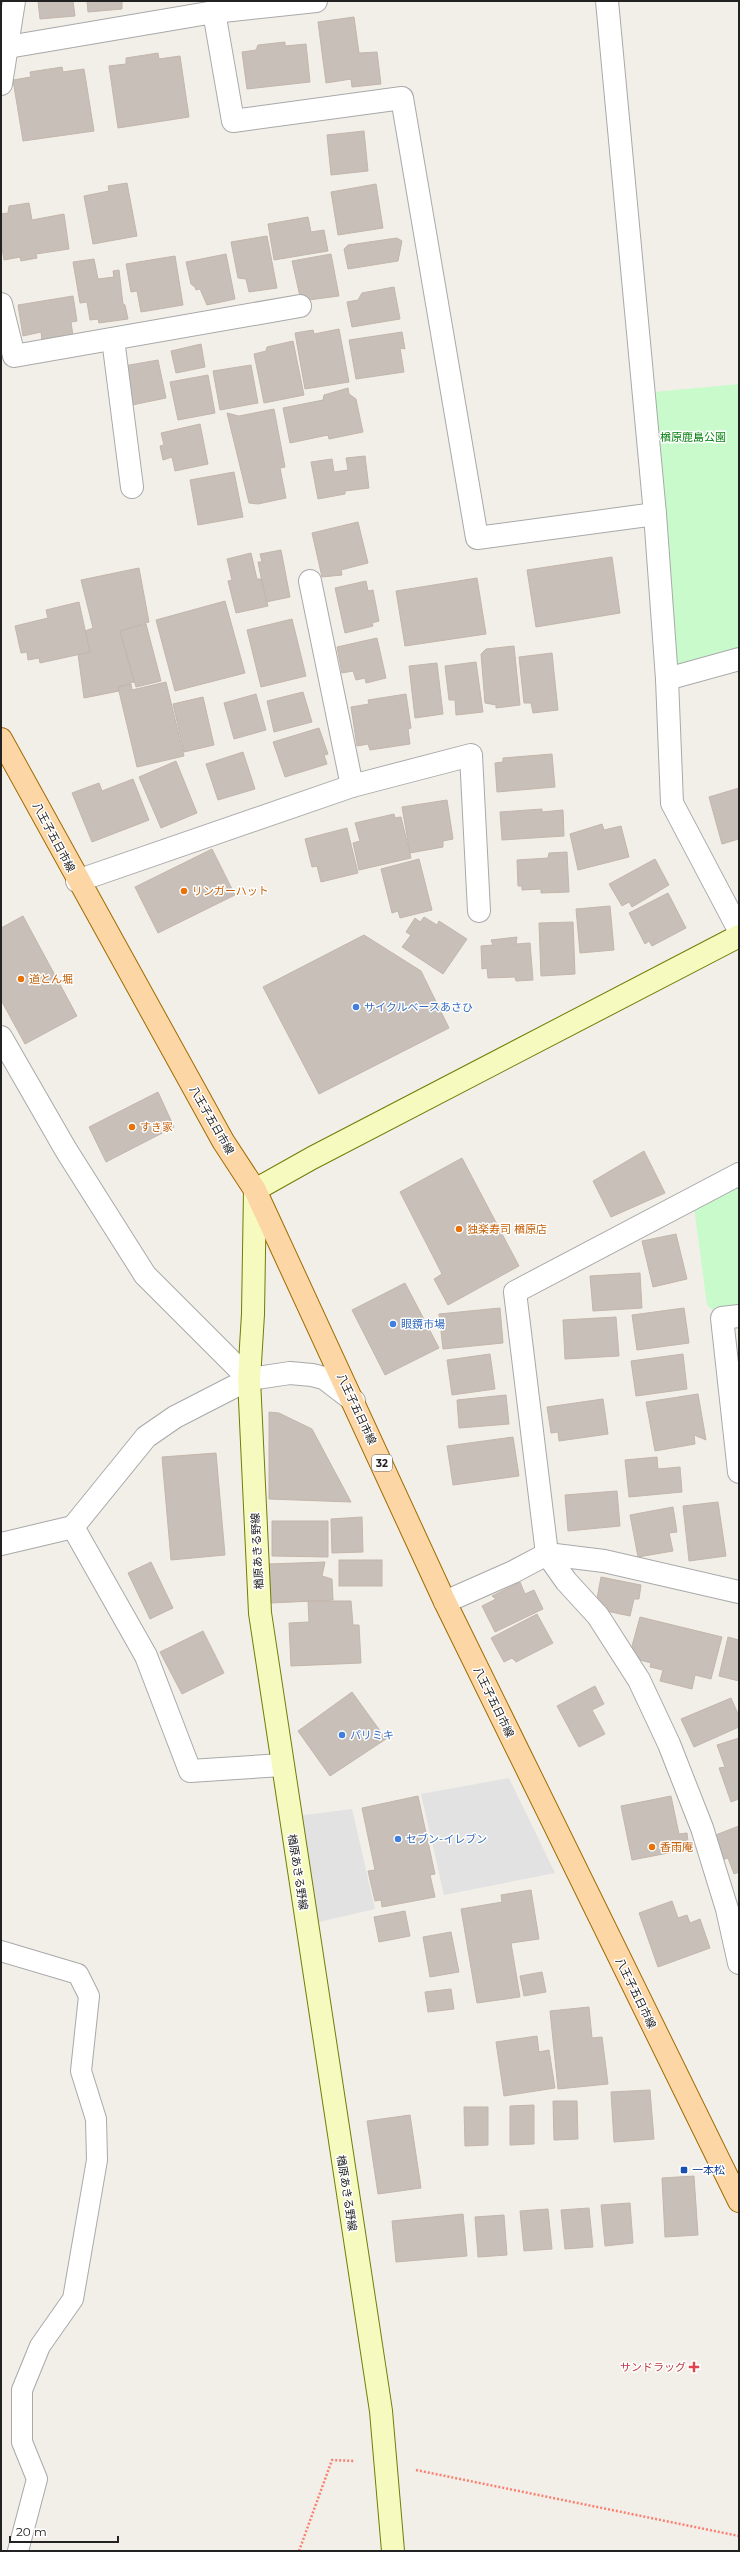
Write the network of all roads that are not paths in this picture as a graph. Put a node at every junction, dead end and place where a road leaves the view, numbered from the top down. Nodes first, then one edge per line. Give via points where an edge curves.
1 (14, 1) edge
2 (316, 1) edge
3 (607, 1) edge
4 (214, 12) junction
5 (8, 47) junction
6 (1, 84) edge
7 (1, 304) edge
8 (300, 306) dead end
9 (113, 339) junction
10 (132, 487) dead end
11 (655, 514) junction
12 (310, 581) dead end
13 (739, 659) edge
14 (667, 679) junction
15 (1, 739) edge
16 (352, 786) junction
17 (77, 880) junction
18 (479, 910) dead end
19 (739, 930) edge
20 (739, 936) edge
21 (1, 1037) edge
22 (739, 1174) edge
23 (255, 1190) junction
24 (739, 1316) edge
25 (249, 1379) junction
26 (354, 1401) junction
27 (739, 1472) edge
28 (73, 1527) junction
29 (1, 1544) edge
30 (547, 1554) junction
31 (739, 1592) edge
32 (445, 1602) junction
33 (282, 1765) junction
34 (1, 1950) edge
35 (739, 1963) edge
36 (739, 2201) edge
37 (18, 2551) edge
38 (393, 2551) edge

1 - 5 street
2 - 4 street
3 - 11 street
4 - 5 street
4 - 11 street via 233,121 402,98 477,538
5 - 6 street
7 - 9 street via 14,356
8 - 9 street
9 - 10 street
11 - 14 street
12 - 16 street
13 - 14 street
14 - 19 street via 672,803
15 - 17 main road, 八王子五日市線 / 32
16 - 17 street
16 - 18 street via 471,755
17 - 23 main road, 八王子五日市線 / 32 via 223,1141
20 - 23 main road
21 - 25 street via 66,1150 145,1275
22 - 30 street via 515,1292
23 - 25 main road, 楢原あきる野線
23 - 26 main road, 八王子五日市線 / 32
24 - 27 street via 722,1318
25 - 26 street via 290,1373 312,1375 324,1378
25 - 28 street via 175,1416 146,1437
25 - 33 main road, 楢原あきる野線 via 260,1613
26 - 32 main road, 八王子五日市線 / 32
28 - 29 street
28 - 33 street via 146,1656 190,1770
30 - 31 street via 604,1561
30 - 32 street
30 - 35 street via 566,1581 598,1616 639,1680 702,1828 727,1909
32 - 36 main road, 八王子五日市線 / 32
33 - 38 main road, 楢原あきる野線 via 381,2411
34 - 37 lane via 78,1974 89,1996 80,2071 96,2119 97,2160 73,2299 40,2346 22,2390 22,2442 37,2479

